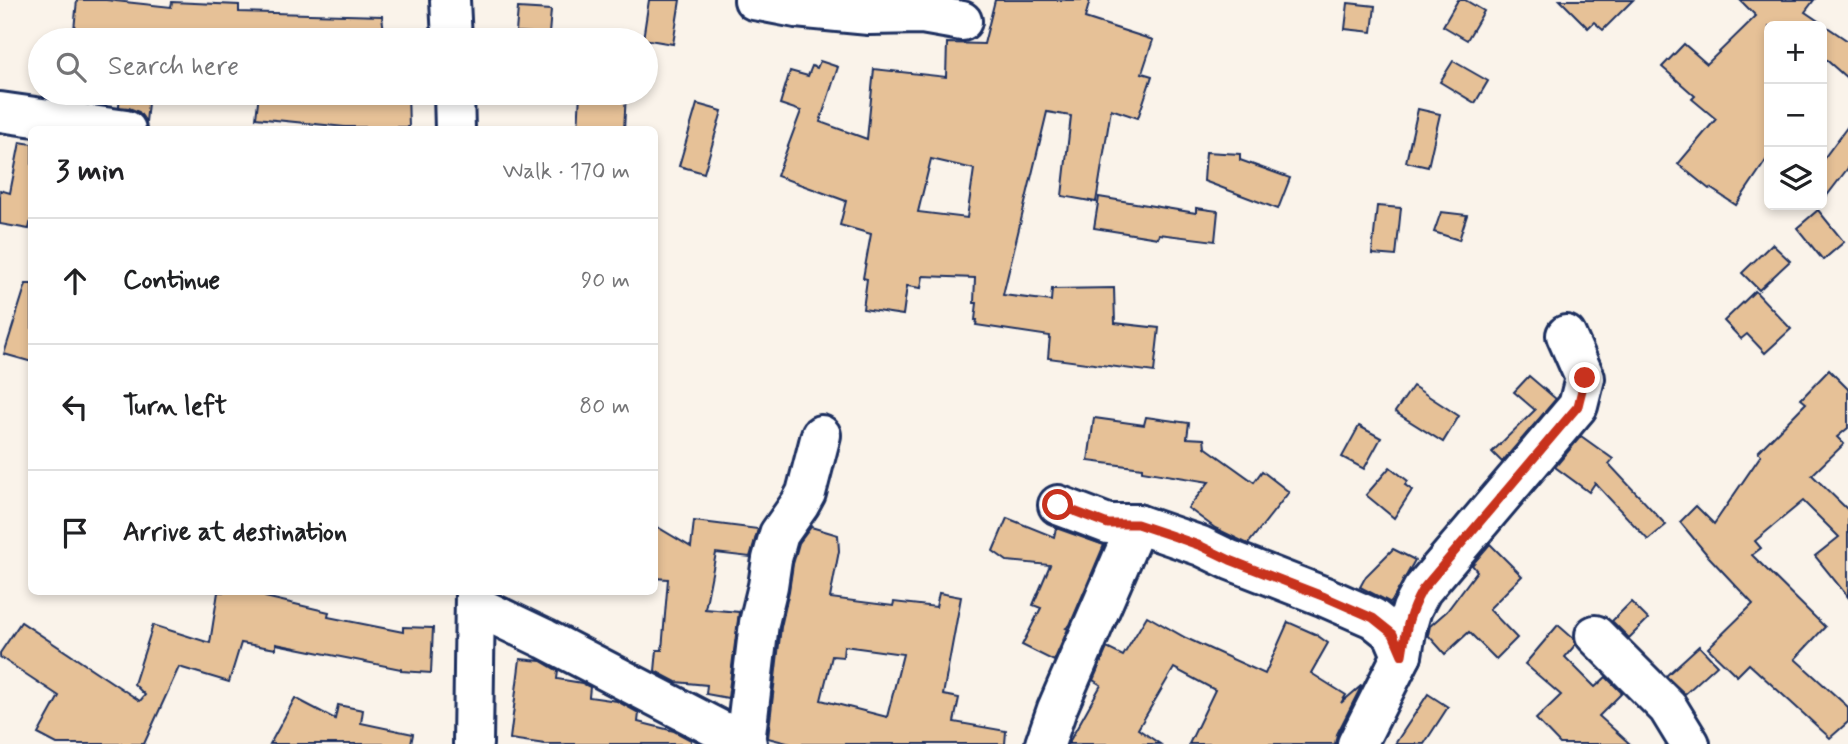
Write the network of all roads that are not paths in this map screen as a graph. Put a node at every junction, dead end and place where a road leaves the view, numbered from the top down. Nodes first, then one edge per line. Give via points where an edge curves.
1 (450, 0) edge
2 (754, 0) edge
3 (962, 21) dead end
4 (451, 28) edge
5 (455, 105) edge
6 (0, 112) edge
7 (98, 126) edge
8 (456, 126) edge
9 (1566, 335) dead end
10 (821, 436) dead end
11 (1058, 505) dead end
12 (1137, 524) junction
13 (476, 599) edge
14 (1595, 635) dead end
15 (1402, 655) junction
16 (746, 743) edge
17 (473, 744) edge
18 (1045, 744) edge
19 (1357, 744) edge
20 (1690, 744) edge

1 - 4 street
2 - 3 street via 796,8 869,15 922,14
5 - 8 street
6 - 7 street
9 - 15 street via 1585,378 1578,406 1422,590 1412,609
10 - 16 street via 806,493 779,534 772,559 759,623
11 - 12 street via 1108,524
12 - 15 street via 1373,618 1393,634
12 - 18 street
13 - 16 street
13 - 17 street
14 - 20 street via 1668,708
15 - 19 street

